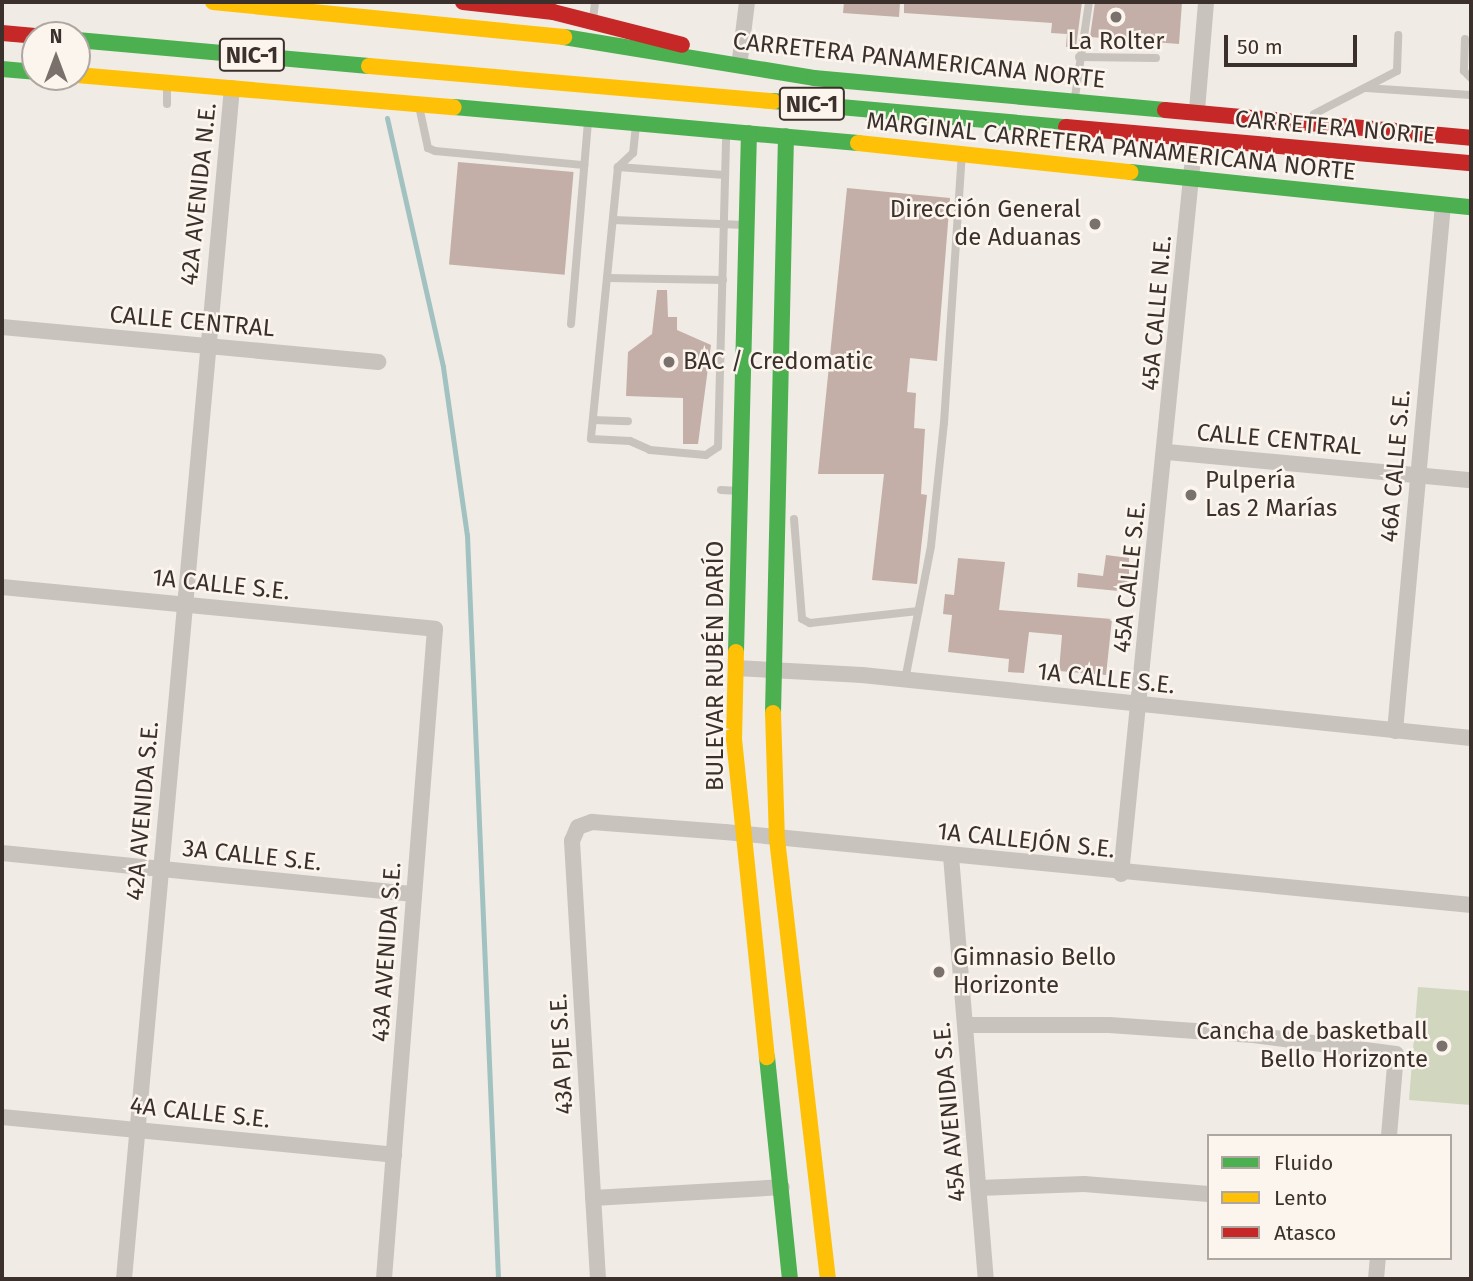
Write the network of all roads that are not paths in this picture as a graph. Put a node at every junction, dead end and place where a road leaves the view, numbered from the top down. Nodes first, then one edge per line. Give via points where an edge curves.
1 (213, 2) edge
2 (463, 2) edge
3 (595, 2) edge
4 (747, 2) edge
5 (1089, 2) edge
6 (1206, 2) edge
7 (592, 22) junction
8 (2, 33) edge
9 (21, 35) edge
10 (1398, 35) dead end
11 (1465, 39) dead end
12 (91, 41) edge
13 (1079, 57) junction
14 (1156, 58) dead end
15 (740, 60) junction
16 (2, 69) edge
17 (21, 71) edge
18 (91, 76) edge
19 (814, 78) junction
20 (1471, 78) edge
21 (167, 82) junction
22 (232, 88) junction
23 (1366, 88) junction
24 (1471, 95) edge
25 (1075, 100) junction
26 (167, 104) dead end
27 (419, 105) junction
28 (1197, 110) junction
29 (588, 118) junction
30 (636, 122) junction
31 (1298, 122) junction
32 (726, 131) junction
33 (749, 134) junction
34 (786, 136) junction
35 (1195, 138) junction
36 (1471, 138) edge
37 (962, 155) junction
38 (1471, 163) edge
39 (584, 165) junction
40 (618, 167) junction
41 (726, 175) junction
42 (1193, 179) junction
43 (1443, 205) junction
44 (1471, 207) edge
45 (613, 220) junction
46 (724, 224) junction
47 (746, 225) junction
48 (607, 278) junction
49 (723, 280) junction
50 (571, 324) dead end
51 (2, 327) edge
52 (207, 346) junction
53 (378, 362) dead end
54 (593, 420) junction
55 (628, 421) dead end
56 (1167, 453) junction
57 (1417, 475) junction
58 (1471, 480) edge
59 (721, 490) dead end
60 (739, 491) junction
61 (794, 519) dead end
62 (2, 587) edge
63 (184, 605) junction
64 (918, 611) junction
65 (435, 629) joint
66 (736, 668) junction
67 (775, 670) junction
68 (905, 680) junction
69 (1139, 706) junction
70 (1395, 731) junction
71 (1471, 738) edge
72 (578, 827) joint
73 (741, 834) junction
74 (777, 839) junction
75 (2, 853) edge
76 (951, 856) junction
77 (161, 870) junction
78 (1121, 874) junction
79 (414, 894) junction
80 (1471, 905) edge
81 (965, 1025) junction
82 (2, 1117) edge
83 (138, 1130) junction
84 (1389, 1134) edge
85 (394, 1155) junction
86 (782, 1187) junction
87 (979, 1188) junction
88 (1207, 1194) edge
89 (593, 1198) junction
90 (1378, 1260) edge
91 (124, 1279) edge
92 (384, 1279) edge
93 (598, 1279) edge
94 (790, 1279) edge
95 (828, 1279) edge
96 (986, 1279) edge
97 (1376, 1279) edge

1 - 19 main road, CARRETERA PANAMERICANA NORTE / NIC-1 via 563,37
2 - 7 main road
3 - 7 lane
4 - 15 street
5 - 13 lane
6 - 28 street
7 - 15 main road
8 - 9 main road
10 - 23 lane via 1397,71
11 - 20 lane via 1464,71
12 - 35 main road, CARRETERA PANAMERICANA NORTE / NIC-1
13 - 14 lane
13 - 25 lane
15 - 19 main road
16 - 17 main road
18 - 21 main road, MARGINAL CARRETERA PANAMERICANA NORTE
19 - 25 main road, CARRETERA PANAMERICANA NORTE / NIC-1
21 - 22 main road, MARGINAL CARRETERA PANAMERICANA NORTE
21 - 26 lane
22 - 27 main road, MARGINAL CARRETERA PANAMERICANA NORTE
22 - 52 street, 42A AVENIDA N.E.
23 - 24 lane
23 - 31 lane
25 - 28 main road, CARRETERA PANAMERICANA NORTE / NIC-1
27 - 29 main road, MARGINAL CARRETERA PANAMERICANA NORTE
27 - 39 lane via 428,148 435,151
28 - 31 main road, CARRETERA NORTE / NIC-1
29 - 30 main road, MARGINAL CARRETERA PANAMERICANA NORTE
29 - 39 lane
30 - 32 main road, MARGINAL CARRETERA PANAMERICANA NORTE
30 - 40 lane via 633,153
31 - 36 main road, CARRETERA NORTE / NIC-1
32 - 33 main road, MARGINAL CARRETERA PANAMERICANA NORTE
32 - 41 lane
33 - 34 main road, MARGINAL CARRETERA PANAMERICANA NORTE
33 - 47 main road, BULEVAR RUBÉN DARÍO
34 - 37 main road, MARGINAL CARRETERA PANAMERICANA NORTE
34 - 67 main road
35 - 38 main road, CARRETERA NORTE / NIC-1
35 - 42 street
37 - 42 main road, MARGINAL CARRETERA PANAMERICANA NORTE
37 - 64 lane via 944,424
39 - 50 lane
40 - 41 lane
40 - 45 lane
41 - 46 lane
42 - 43 main road, MARGINAL CARRETERA PANAMERICANA NORTE
42 - 56 street, 45A CALLE N.E.
43 - 44 main road, MARGINAL CARRETERA PANAMERICANA NORTE
43 - 57 street, 46A CALLE S.E.
45 - 46 lane
45 - 48 lane
46 - 47 lane
46 - 49 lane
47 - 60 main road, BULEVAR RUBÉN DARÍO
48 - 49 lane
48 - 54 lane
49 - 54 lane via 718,447 706,455 591,439
51 - 52 street, CALLE CENTRAL
52 - 53 street, CALLE CENTRAL
52 - 63 street, 42A AVENIDA S.E.
54 - 55 lane
56 - 57 street, CALLE CENTRAL
56 - 69 street, 45A CALLE S.E.
57 - 58 street, CALLE CENTRAL
57 - 70 street, 46A CALLE S.E.
59 - 60 lane
60 - 66 main road, BULEVAR RUBÉN DARÍO
61 - 64 lane via 802,619 810,623
62 - 63 street, 1A CALLE S.E.
63 - 65 street, 1A CALLE S.E.
63 - 77 street, 42A AVENIDA S.E.
64 - 68 lane
65 - 79 street, 43A AVENIDA S.E.
66 - 67 street, 1A CALLE S.E.
66 - 73 main road, BULEVAR RUBÉN DARÍO via 728,739
67 - 68 street, 1A CALLE S.E.
67 - 74 main road
68 - 69 street, 1A CALLE S.E.
69 - 70 street, 1A CALLE S.E.
69 - 78 street, 45A CALLE S.E.
70 - 71 street, 1A CALLE S.E.
72 - 73 street, 1A CALLEJÓN S.E. via 592,822
72 - 89 street, 43A PJE S.E. via 572,841
73 - 74 street, 1A CALLEJÓN S.E.
73 - 86 main road, BULEVAR RUBÉN DARÍO
74 - 76 street, 1A CALLEJÓN S.E.
74 - 95 main road
75 - 77 street, 3A CALLE S.E.
76 - 78 street, 1A CALLEJÓN S.E.
76 - 81 street, 45A AVENIDA S.E.
77 - 79 street, 3A CALLE S.E.
77 - 83 street, 42A AVENIDA S.E.
78 - 80 street, 1A CALLEJÓN S.E.
79 - 85 street, 43A AVENIDA S.E.
81 - 84 street via 1135,1027 1253,1035 1396,1054
81 - 87 street, 45A AVENIDA S.E.
82 - 83 street, 4A CALLE S.E.
83 - 85 street, 4A CALLE S.E.
83 - 91 street, 42A AVENIDA S.E.
85 - 92 street, 43A AVENIDA S.E.
86 - 89 street
86 - 94 main road, BULEVAR RUBÉN DARÍO
87 - 88 street via 1084,1184
87 - 96 street, 45A AVENIDA S.E.
89 - 93 street, 43A PJE S.E.
90 - 97 street

